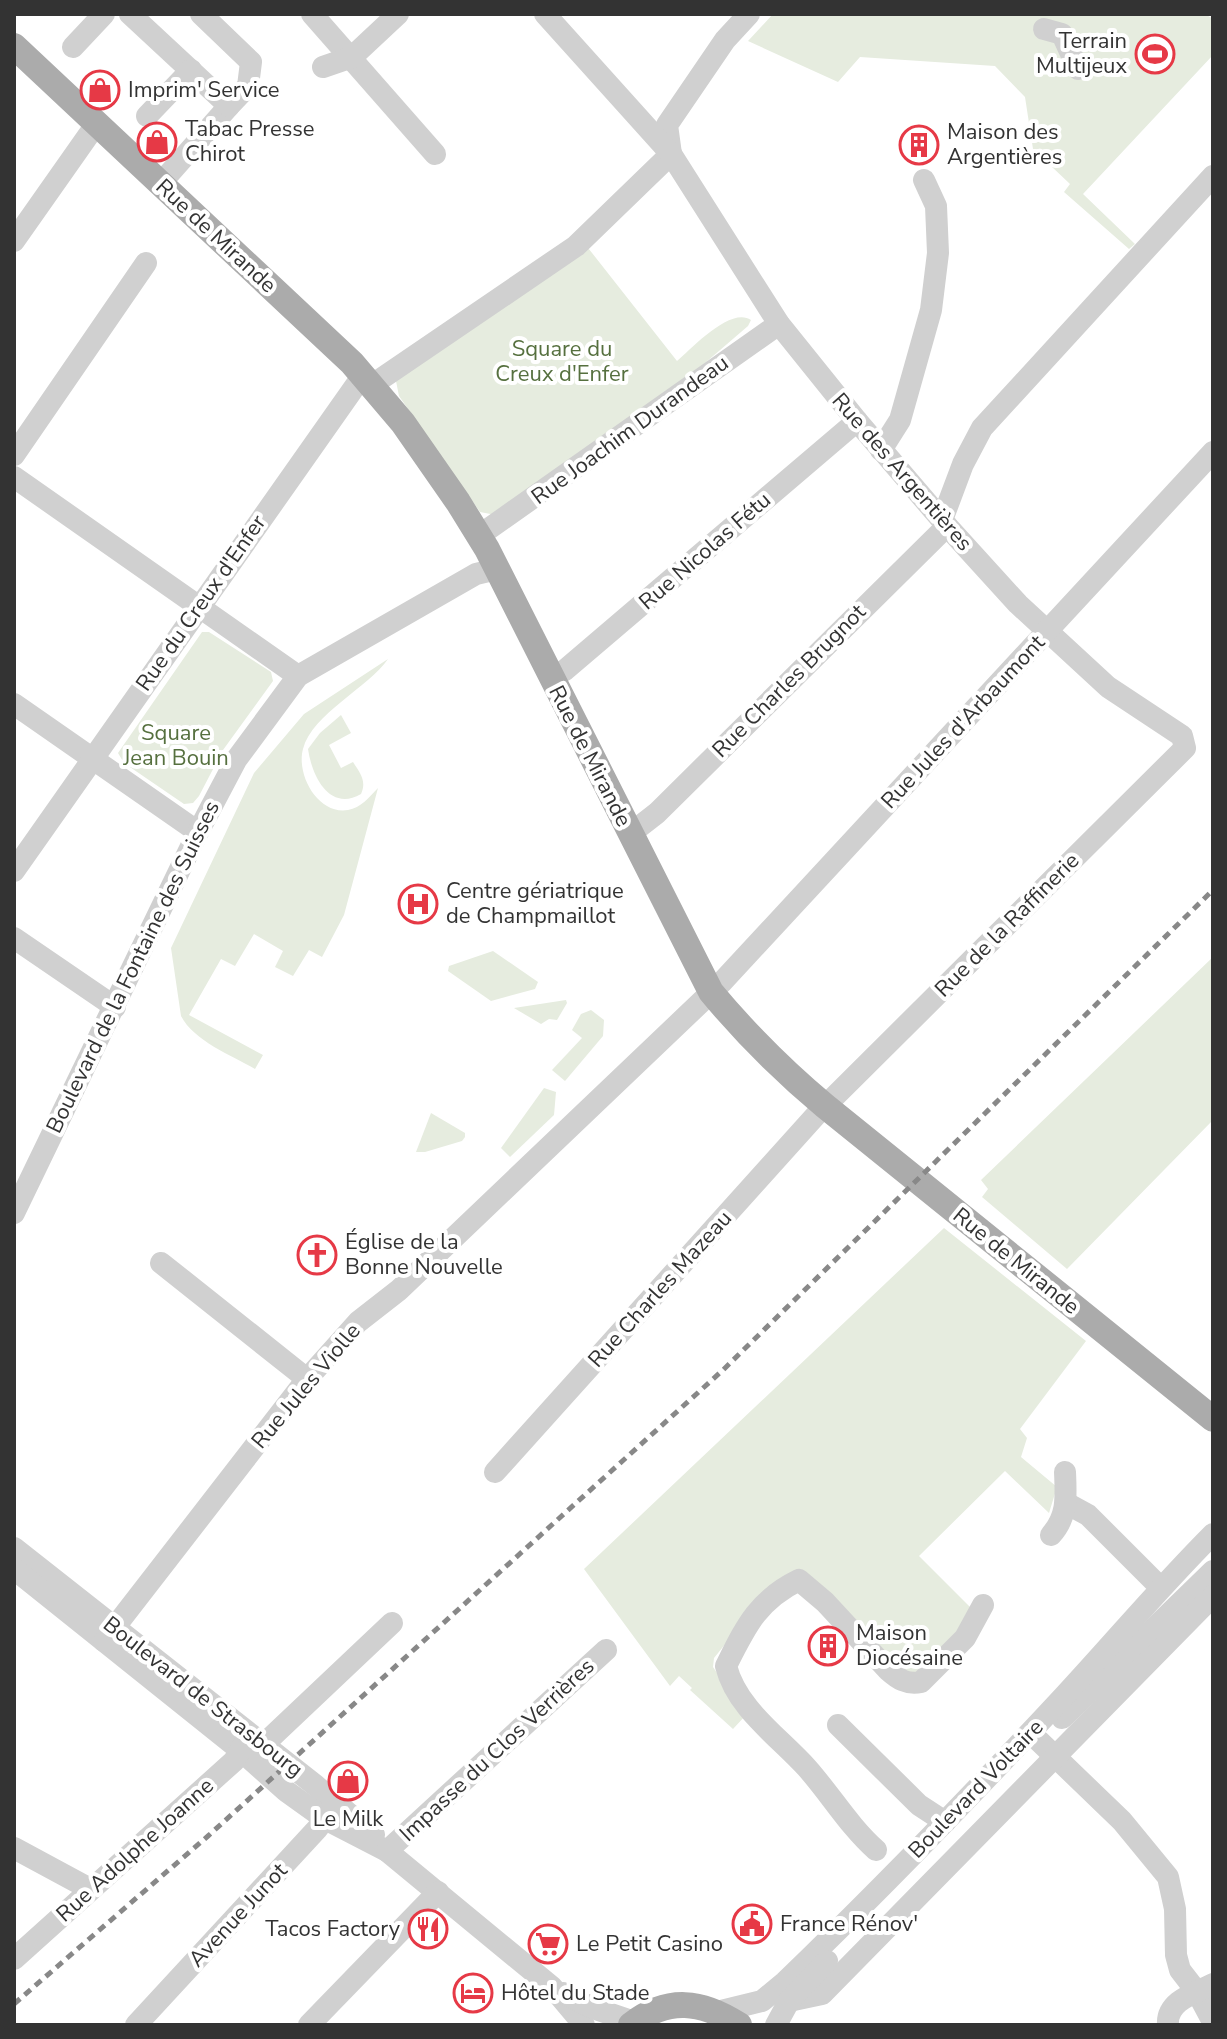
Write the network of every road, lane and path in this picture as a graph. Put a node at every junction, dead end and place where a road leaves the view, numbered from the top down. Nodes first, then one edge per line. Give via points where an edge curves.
1 (104, 14) edge
2 (130, 14) edge
3 (201, 14) edge
4 (312, 14) edge
5 (398, 14) edge
6 (545, 14) edge
7 (749, 14) edge
8 (1044, 29) dead end
9 (14, 46) edge
10 (73, 47) dead end
11 (352, 57) junction
12 (323, 67) dead end
13 (1078, 69) dead end
14 (191, 70) junction
15 (229, 106) junction
16 (147, 116) dead end
17 (97, 123) junction
18 (435, 154) dead end
19 (671, 154) junction
20 (1213, 176) edge
21 (924, 180) dead end
22 (160, 184) junction
23 (14, 241) edge
24 (146, 263) dead end
25 (779, 324) junction
26 (368, 380) junction
27 (857, 421) junction
28 (881, 450) junction
29 (1213, 452) edge
30 (14, 455) edge
31 (14, 477) edge
32 (944, 523) junction
33 (480, 535) junction
34 (497, 569) junction
35 (199, 606) junction
36 (1047, 632) junction
37 (298, 676) junction
38 (551, 678) junction
39 (14, 704) edge
40 (1185, 742) joint
41 (93, 759) junction
42 (198, 832) junction
43 (630, 834) junction
44 (14, 871) edge
45 (14, 938) edge
46 (711, 992) junction
47 (115, 1007) junction
48 (825, 1106) junction
49 (14, 1213) edge
50 (161, 1263) dead end
51 (307, 1379) junction
52 (1213, 1419) edge
53 (495, 1472) dead end
54 (1065, 1472) dead end
55 (1066, 1503) junction
56 (1047, 1531) dead end
57 (1213, 1534) edge
58 (14, 1548) edge
59 (1213, 1571) edge
60 (21, 1574) edge
61 (1160, 1587) junction
62 (1213, 1596) edge
63 (983, 1605) dead end
64 (392, 1623) dead end
65 (110, 1635) junction
66 (606, 1650) dead end
67 (838, 1725) dead end
68 (251, 1743) junction
69 (1048, 1748) junction
70 (331, 1811) junction
71 (945, 1822) junction
72 (14, 1848) edge
73 (876, 1850) dead end
74 (387, 1851) junction
75 (90, 1889) junction
76 (438, 1892) junction
77 (14, 1959) edge
78 (552, 1987) junction
79 (1205, 1988) edge
80 (728, 2018) edge
81 (314, 2020) edge
82 (1213, 2022) edge
83 (633, 2024) edge
84 (136, 2025) edge
85 (584, 2025) edge
86 (776, 2025) edge
87 (1168, 2025) edge

1 - 10 street
2 - 14 street
3 - 15 street via 251,62 248,86
4 - 11 street
5 - 11 street
6 - 19 street, Rue des Argentières
7 - 19 street via 667,125
8 - 13 street via 1062,34
9 - 17 main road, Rue de Mirande
11 - 12 street
11 - 18 street
14 - 15 street
14 - 16 street
15 - 22 street
17 - 22 main road, Rue de Mirande
17 - 23 street
19 - 25 street, Rue des Argentières
19 - 26 street via 576,246
20 - 32 street via 982,428 963,464
21 - 28 street via 936,206 938,253 931,310 900,420
22 - 26 main road, Rue de Mirande
24 - 30 street
25 - 27 street, Rue des Argentières
25 - 33 street, Rue Joachim Durandeau
26 - 33 main road, Rue de Mirande
26 - 35 street, Rue du Creux d'Enfer via 352,387
27 - 28 street, Rue des Argentières
27 - 38 street, Rue Nicolas Fétu
28 - 32 street, Rue des Argentières
29 - 36 street, Rue Jules d'Arbaumont
31 - 35 street
32 - 36 street, Rue des Argentières
32 - 43 street, Rue Charles Brugnot via 657,813
33 - 34 main road, Rue de Mirande
34 - 37 street, Boulevard de la Fontaine des Suisses via 476,574
34 - 38 main road, Rue de Mirande
35 - 37 street
35 - 41 street, Rue du Creux d'Enfer
36 - 40 street, Rue des Argentières via 1108,687
36 - 46 street, Rue Jules d'Arbaumont
37 - 42 street, Boulevard de la Fontaine des Suisses via 236,760
38 - 43 main road, Rue de Mirande
39 - 41 street
40 - 48 street, Rue de la Raffinerie via 1182,753
41 - 42 street
41 - 44 street, Rue du Creux d'Enfer
42 - 47 street, Boulevard de la Fontaine des Suisses
43 - 46 main road, Rue de Mirande
45 - 47 street
46 - 48 main road, Rue de Mirande via 761,1050
46 - 51 street, Rue Jules Violle via 399,1290 358,1322
47 - 49 street, Boulevard de la Fontaine des Suisses
48 - 52 main road, Rue de Mirande
48 - 53 street, Rue Charles Mazeau
50 - 51 street
51 - 65 street, Rue Jules Violle
54 - 55 street
55 - 56 street
55 - 61 street via 1088,1515
57 - 61 street, Boulevard Voltaire
58 - 60 street, Boulevard de Strasbourg
59 - 69 street, Boulevard Voltaire
60 - 65 street, Boulevard de Strasbourg
61 - 71 street, Boulevard Voltaire
62 - 69 street, Boulevard Voltaire
63 - 73 street via 965,1638 921,1682 911,1684 888,1670 799,1580 760,1608 726,1666 745,1705
64 - 68 street, Rue Adolphe Joanne
65 - 68 street, Boulevard de Strasbourg
66 - 74 street, Impasse du Clos Verrières
67 - 71 street via 919,1805
68 - 70 street, Boulevard de Strasbourg
68 - 75 street, Rue Adolphe Joanne
69 - 79 street via 1141,1842 1168,1877 1180,1970
69 - 86 street, Boulevard Voltaire via 822,1994 789,2001
70 - 74 street, Boulevard de Strasbourg via 371,1831
70 - 84 street, Avenue Junot
71 - 80 street, Boulevard Voltaire via 762,2001
72 - 75 street
74 - 76 street, Boulevard de Strasbourg
75 - 77 street, Rue Adolphe Joanne
76 - 78 street, Boulevard de Strasbourg
76 - 81 street
78 - 83 street
78 - 85 street
79 - 82 street
79 - 87 street via 1176,2003
80 - 83 main road via 693,2004 678,2004

